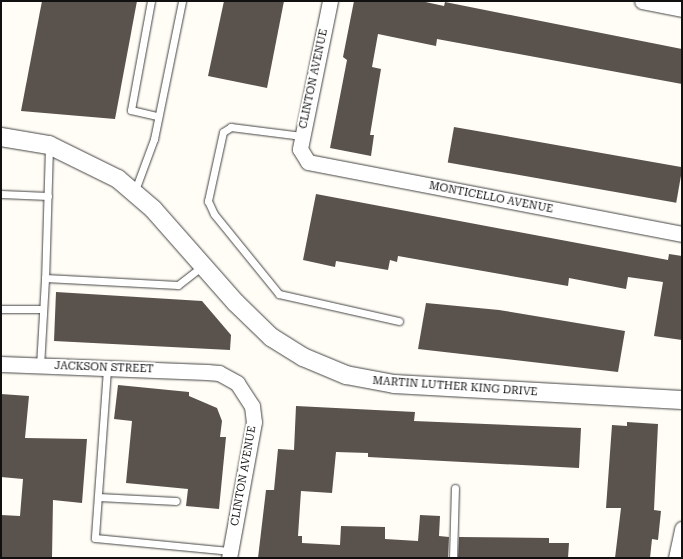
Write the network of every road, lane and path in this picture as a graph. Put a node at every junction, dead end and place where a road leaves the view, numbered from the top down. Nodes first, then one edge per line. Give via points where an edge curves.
1 (151, 1) edge
2 (182, 1) edge
3 (330, 1) edge
4 (642, 1) edge
5 (682, 9) edge
6 (158, 116) junction
7 (302, 136) junction
8 (1, 137) edge
9 (49, 146) junction
10 (303, 156) joint
11 (134, 193) junction
12 (1, 194) edge
13 (48, 196) junction
14 (682, 234) edge
15 (203, 266) junction
16 (45, 278) junction
17 (1, 309) edge
18 (43, 309) junction
19 (399, 321) dead end
20 (1, 364) edge
21 (40, 366) junction
22 (107, 369) junction
23 (207, 372) joint
24 (682, 400) edge
25 (455, 488) dead end
26 (98, 497) junction
27 (176, 502) dead end
28 (682, 529) edge
29 (230, 554) edge
30 (453, 558) edge
31 (676, 558) edge

1 - 6 lane via 131,110
2 - 6 lane
3 - 7 street, CLINTON AVENUE
4 - 5 street
6 - 11 lane
7 - 10 street, CLINTON AVENUE via 300,149
7 - 19 lane via 230,127 222,132 208,201 214,214 279,294
8 - 9 street, MARTIN LUTHER KING DRIVE
9 - 11 street, MARTIN LUTHER KING DRIVE via 93,165
9 - 13 lane
10 - 14 street, MONTICELLO AVENUE via 317,165
11 - 15 street, MARTIN LUTHER KING DRIVE via 162,218
12 - 13 lane
13 - 16 lane
15 - 16 lane via 178,285
15 - 24 street, MARTIN LUTHER KING DRIVE via 271,337 303,357 346,375 394,384
16 - 18 lane
17 - 18 lane
18 - 21 lane
20 - 21 street, JACKSON STREET
21 - 22 street, JACKSON STREET
22 - 23 street, JACKSON STREET
22 - 26 lane
23 - 29 street, CLINTON AVENUE via 219,373 237,383 252,406 253,417
25 - 30 lane
26 - 27 lane
26 - 29 lane via 95,538
28 - 31 street

